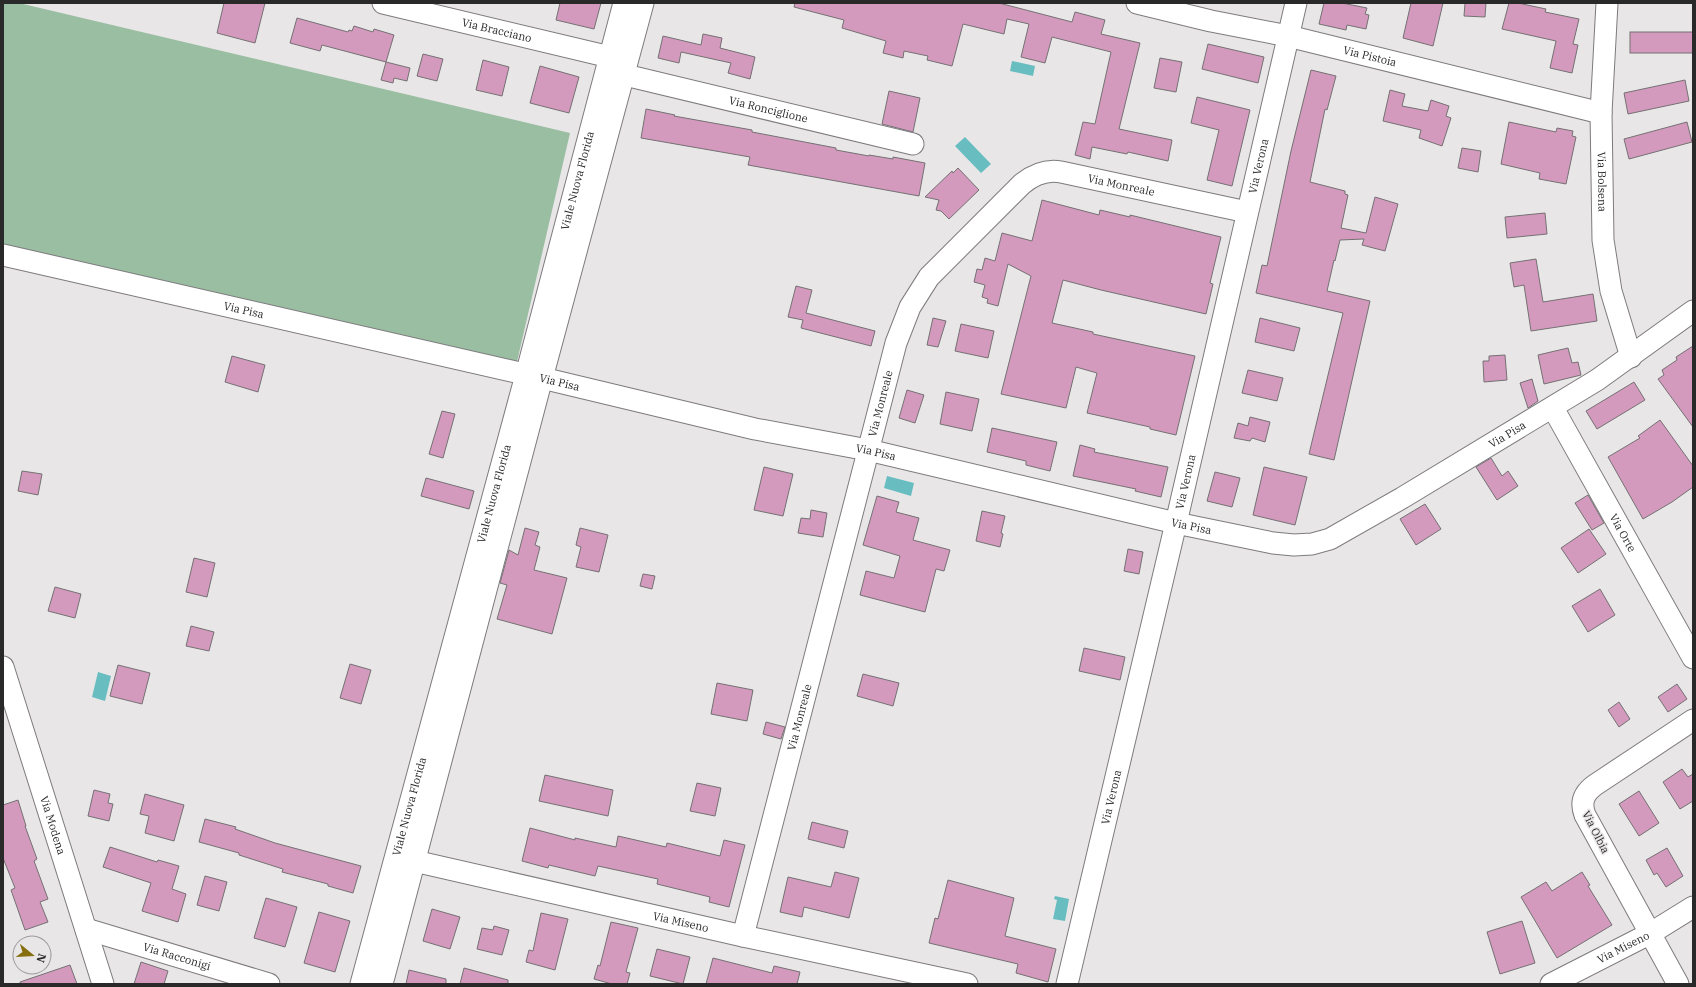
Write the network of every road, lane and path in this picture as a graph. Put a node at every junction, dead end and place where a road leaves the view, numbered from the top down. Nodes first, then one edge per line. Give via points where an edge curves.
1 (383, 3) edge
2 (624, 3) edge
3 (643, 3) edge
4 (1137, 3) edge
5 (1296, 3) edge
6 (1607, 3) edge
7 (1288, 36) junction
8 (610, 57) junction
9 (625, 74) junction
10 (1601, 113) junction
11 (912, 144) dead end
12 (587, 179) junction
13 (1248, 212) junction
14 (3, 255) edge
15 (1693, 311) edge
16 (1631, 357) junction
17 (534, 376) junction
18 (1553, 408) junction
19 (868, 450) junction
20 (1176, 523) junction
21 (1693, 658) edge
22 (3, 667) edge
23 (1693, 720) edge
24 (405, 860) junction
25 (1693, 907) edge
26 (86, 929) junction
27 (1651, 933) junction
28 (743, 936) junction
29 (103, 984) edge
30 (269, 984) edge
31 (361, 984) edge
32 (382, 984) edge
33 (966, 984) edge
34 (1067, 984) edge
35 (1552, 984) edge
36 (1678, 984) edge

1 - 8 street, Via Bracciano
2 - 8 street, Viale Nuova Florida
3 - 9 street, Viale Nuova Florida
4 - 7 street, Via Pistoia
5 - 7 street, Via Verona
6 - 10 street, Via Bolsena
7 - 10 street, Via Pistoia
7 - 13 street, Via Verona
8 - 9 street via 616,61 620,72
8 - 12 street, Viale Nuova Florida
9 - 11 street, Via Ronciglione
9 - 12 street, Viale Nuova Florida
10 - 16 street, Via Bolsena via 1602,217 1606,261 1612,295
12 - 17 street, Viale Nuova Florida
13 - 19 street, Via Monreale via 1056,172 1033,176 926,280 903,323 896,343
13 - 20 street, Via Verona
14 - 17 street, Via Pisa
15 - 16 street, Via Pisa
16 - 18 street, Via Pisa
17 - 19 street, Via Pisa via 755,429
17 - 24 street, Viale Nuova Florida
18 - 20 street, Via Pisa via 1342,533 1324,541 1305,545 1278,544
18 - 21 street, Via Orte
19 - 20 street, Via Pisa
19 - 28 street, Via Monreale
20 - 34 street, Via Verona
22 - 26 street, Via Modena
23 - 27 street, Via Olbia via 1595,785 1582,802 1585,815
24 - 28 street, Via Miseno
24 - 31 street, Viale Nuova Florida
24 - 32 street, Viale Nuova Florida
25 - 27 street, Via Miseno
26 - 29 street, Via Modena
26 - 30 street, Via Racconigi
27 - 35 street, Via Miseno
27 - 36 street, Via Olbia
28 - 33 street, Via Miseno

